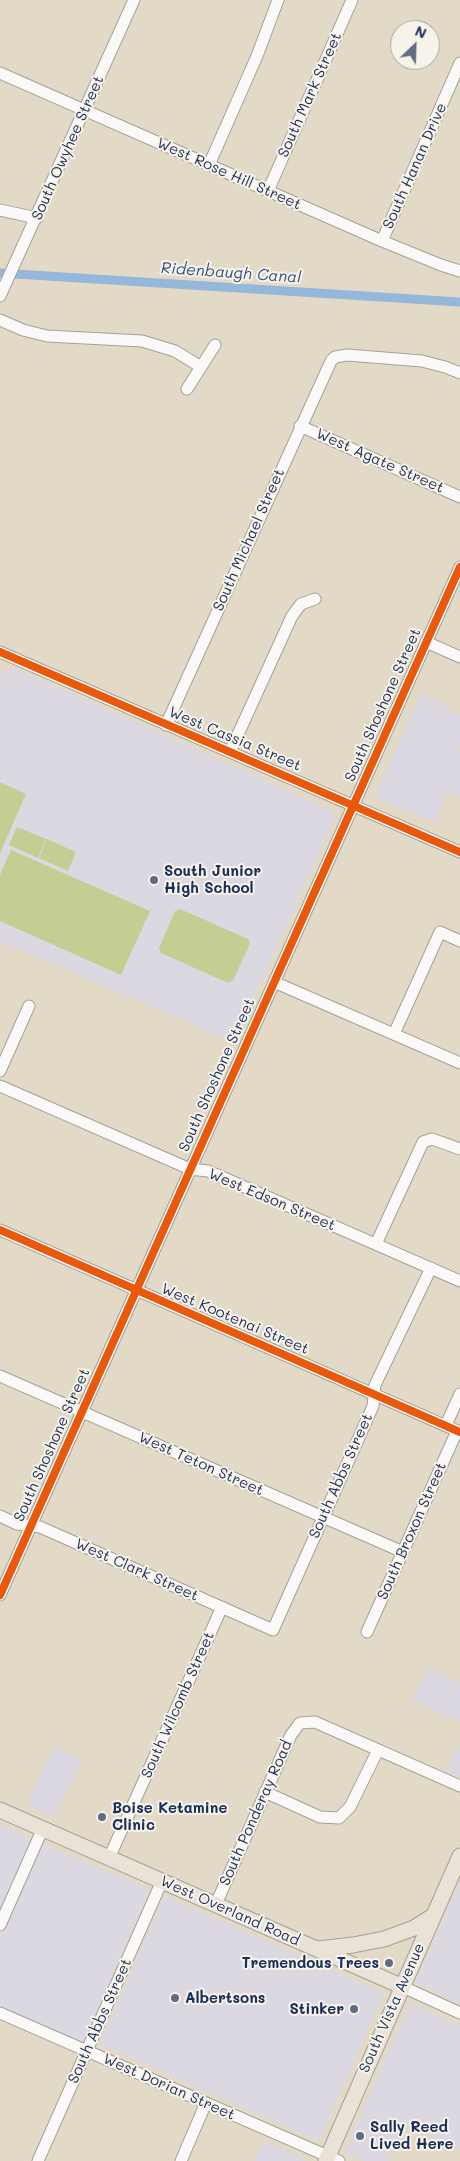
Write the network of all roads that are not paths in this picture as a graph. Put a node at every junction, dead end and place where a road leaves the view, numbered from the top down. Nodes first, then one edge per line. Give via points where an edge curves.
1 (134, 0) edge
2 (278, 0) edge
3 (352, 0) edge
4 (460, 63) edge
5 (0, 73) edge
6 (85, 111) junction
7 (209, 165) junction
8 (268, 191) junction
9 (0, 210) edge
10 (37, 218) junction
11 (382, 241) junction
12 (460, 270) edge
13 (0, 296) edge
14 (0, 320) edge
15 (215, 346) dead end
16 (201, 368) junction
17 (460, 373) edge
18 (187, 390) dead end
19 (300, 426) junction
20 (460, 496) edge
21 (460, 567) edge
22 (315, 599) dead end
23 (426, 642) junction
24 (1, 656) edge
25 (460, 657) edge
26 (166, 725) junction
27 (230, 752) junction
28 (352, 805) junction
29 (460, 852) edge
30 (460, 941) edge
31 (274, 982) junction
32 (29, 1006) dead end
33 (394, 1034) junction
34 (460, 1063) edge
35 (0, 1072) edge
36 (0, 1086) edge
37 (460, 1149) edge
38 (190, 1169) junction
39 (0, 1230) edge
40 (376, 1244) junction
41 (431, 1268) junction
42 (460, 1281) edge
43 (136, 1290) junction
44 (0, 1376) edge
45 (374, 1394) junction
46 (460, 1394) edge
47 (82, 1412) junction
48 (446, 1425) junction
49 (458, 1431) edge
50 (0, 1516) edge
51 (322, 1517) junction
52 (30, 1527) junction
53 (402, 1552) junction
54 (0, 1595) edge
55 (222, 1607) junction
56 (273, 1630) joint
57 (367, 1632) dead end
58 (378, 1750) junction
59 (460, 1786) edge
60 (264, 1792) junction
61 (0, 1810) edge
62 (43, 1828) junction
63 (460, 1856) edge
64 (109, 1858) junction
65 (162, 1881) junction
66 (216, 1904) junction
67 (433, 1916) junction
68 (0, 1925) edge
69 (318, 1949) junction
70 (401, 1986) junction
71 (0, 2013) edge
72 (460, 2013) edge
73 (87, 2051) junction
74 (206, 2103) junction
75 (331, 2159) edge
76 (38, 2161) edge
77 (181, 2161) edge

1 - 6 street, South Owyhee Street
2 - 7 street
3 - 8 street, South Mark Street
4 - 11 street, South Hanan Drive
5 - 6 street, West Rose Hill Street
6 - 7 street, West Rose Hill Street
6 - 10 street, South Owyhee Street
7 - 8 street, West Rose Hill Street
8 - 11 street, West Rose Hill Street
9 - 10 street
10 - 13 street, South Owyhee Street
11 - 12 street, West Rose Hill Street
14 - 16 street via 47,336 142,341 175,351
15 - 16 street
16 - 18 street
17 - 19 street, South Michael Street via 422,361 347,354 335,357
19 - 20 street, West Agate Street
19 - 26 street, South Michael Street
21 - 23 street, South Shoshone Street
22 - 27 street via 301,604 292,616
23 - 25 street
23 - 28 street, South Shoshone Street
24 - 26 street, West Cassia Street
26 - 27 street, West Cassia Street
27 - 28 street, West Cassia Street
28 - 29 street, West Cassia Street
28 - 31 street, South Shoshone Street
30 - 33 street via 440,932
31 - 33 street
31 - 38 street, South Shoshone Street
32 - 35 street
33 - 34 street
36 - 38 street, West Edson Street
37 - 40 street via 438,1140 427,1140 421,1146
38 - 40 street, West Edson Street via 208,1171
38 - 43 street, South Shoshone Street
39 - 43 street, West Kootenai Street
40 - 41 street, West Edson Street
41 - 42 street, West Edson Street
41 - 45 street, South Abbs Street via 375,1385
43 - 45 street, West Kootenai Street
43 - 47 street, South Shoshone Street
44 - 47 street, West Teton Street
45 - 48 street, West Kootenai Street
45 - 51 street, South Abbs Street via 373,1406
46 - 48 street
47 - 51 street, West Teton Street
47 - 52 street, South Shoshone Street
48 - 49 street, West Kootenai Street
49 - 53 street, South Broxon Street
50 - 52 street, West Clark Street
51 - 53 street, West Teton Street
51 - 56 street, South Abbs Street
52 - 54 street, South Shoshone Street
52 - 55 street, West Clark Street via 40,1527
53 - 57 street, South Broxon Street
55 - 56 street, West Clark Street
55 - 64 street, South Wilcomb Street
58 - 59 street
58 - 60 street via 350,1807 339,1818 320,1817
58 - 60 street, South Ponderay Road via 315,1722 300,1723
60 - 66 street, South Ponderay Road
61 - 62 main road, West Overland Road
62 - 64 main road, West Overland Road
62 - 68 street
63 - 67 main road, South Vista Avenue
64 - 65 main road, West Overland Road
65 - 66 main road, West Overland Road
65 - 73 street, South Abbs Street
66 - 69 main road, West Overland Road
67 - 69 main road via 414,1928 384,1939
67 - 70 main road, South Vista Avenue
69 - 70 main road, West Overland Road
70 - 72 street, West Overland Road
70 - 75 main road, South Vista Avenue
71 - 73 street, West Dorian Street
73 - 74 street, West Dorian Street
73 - 76 street, South Abbs Street
74 - 75 street, West Dorian Street
74 - 77 street

